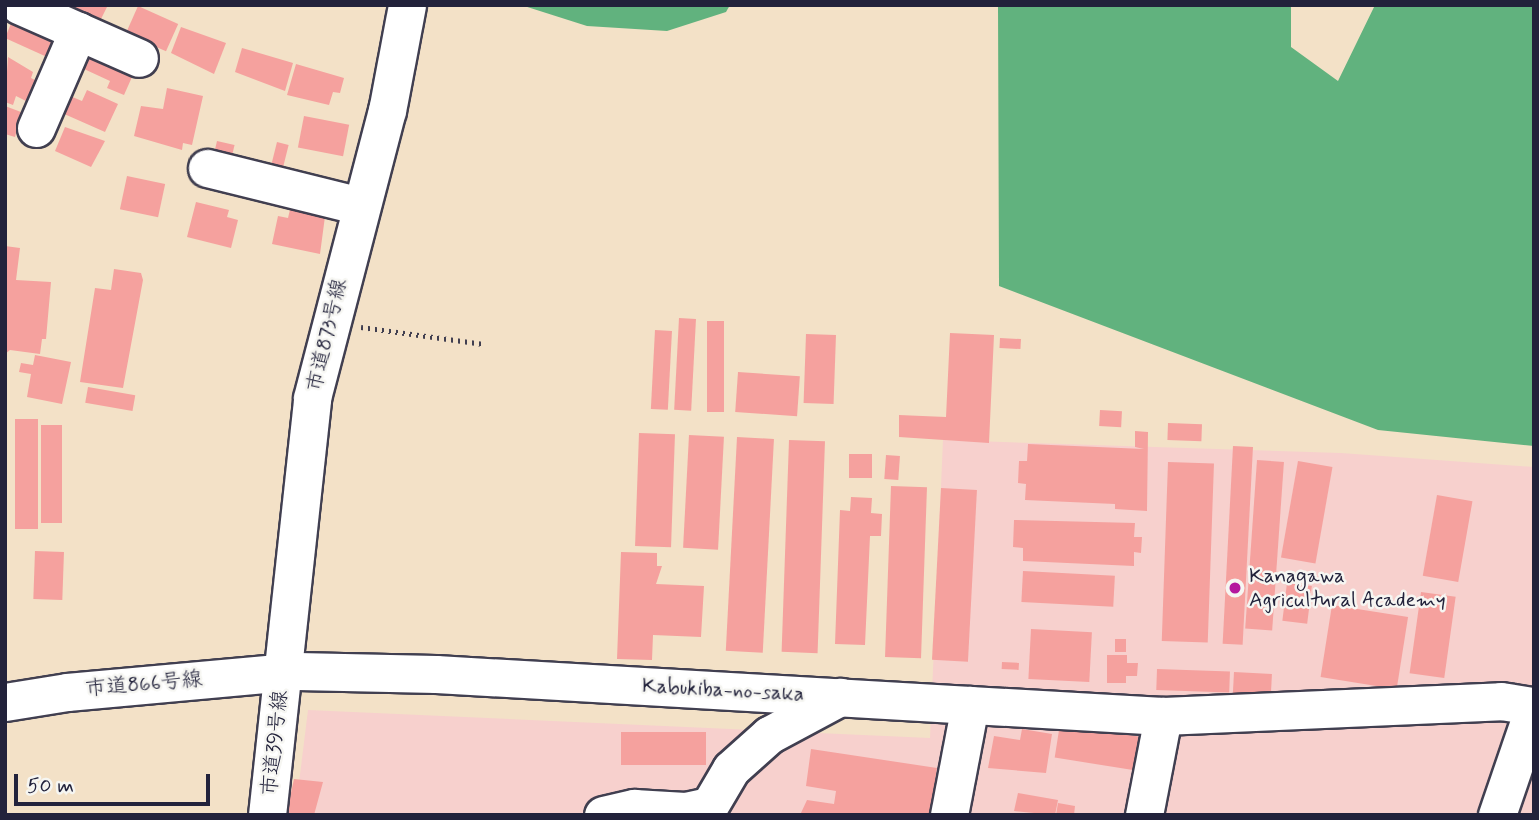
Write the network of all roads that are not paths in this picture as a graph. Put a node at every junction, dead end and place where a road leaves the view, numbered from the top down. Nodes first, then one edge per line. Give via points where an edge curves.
1 (19, 5) edge
2 (407, 5) edge
3 (78, 31) junction
4 (139, 58) dead end
5 (36, 128) dead end
6 (207, 168) dead end
7 (360, 205) junction
8 (283, 671) junction
9 (840, 697) junction
10 (5, 702) edge
11 (970, 705) junction
12 (1534, 706) edge
13 (1163, 716) junction
14 (704, 811) edge
15 (267, 815) edge
16 (603, 815) edge
17 (949, 815) edge
18 (1144, 815) edge
19 (1497, 815) edge

1 - 3 street
2 - 7 street, 市道873号線 via 387,111
3 - 4 street
3 - 5 street
6 - 7 street
7 - 8 street, 市道873号線 via 329,321 299,486
8 - 9 street, Kabukiba-no-saka via 436,674
8 - 10 street, 市道866号線
8 - 15 street, 市道39号線
9 - 11 street, Kabukiba-no-saka
9 - 14 street via 769,735 731,769
11 - 13 street, Kabukiba-no-saka
11 - 17 street
12 - 13 street, Kabukiba-no-saka via 1501,701
12 - 19 street
13 - 18 street
14 - 16 street via 634,808

